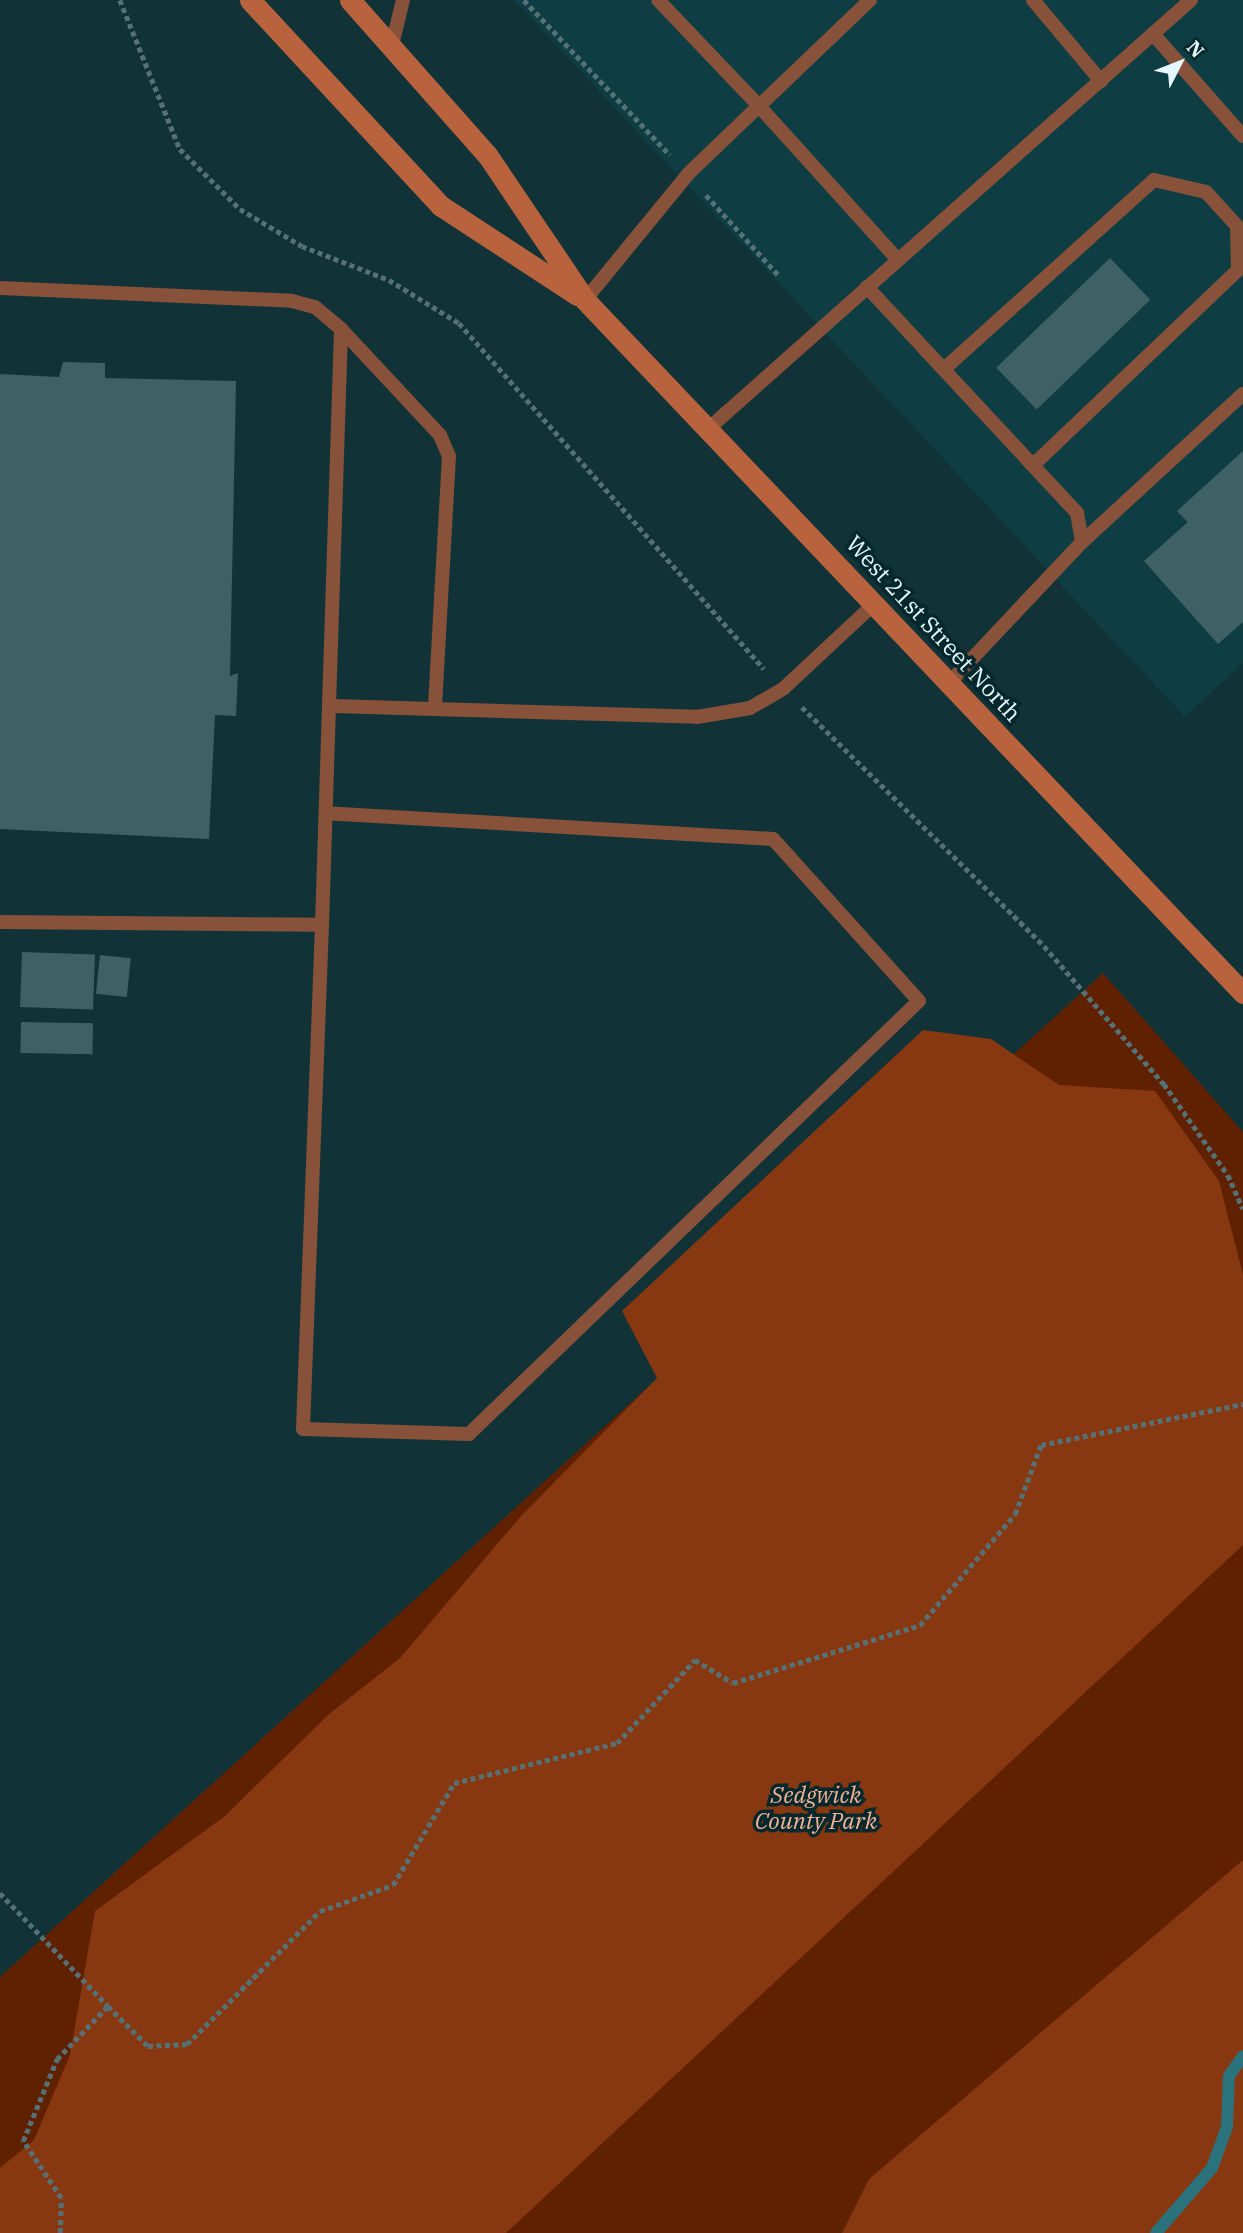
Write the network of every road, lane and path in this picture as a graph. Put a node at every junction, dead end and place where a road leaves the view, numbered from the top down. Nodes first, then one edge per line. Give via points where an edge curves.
1 (120, 0) edge
2 (250, 0) edge
3 (350, 0) edge
4 (365, 0) edge
5 (403, 0) edge
6 (524, 0) edge
7 (658, 0) edge
8 (870, 0) edge
9 (1033, 0) edge
10 (1191, 0) edge
11 (1153, 34) junction
12 (392, 45) junction
13 (1101, 81) junction
14 (759, 106) junction
15 (1243, 136) edge
16 (688, 174) junction
17 (898, 260) junction
18 (780, 276) dead end
19 (867, 287) junction
20 (0, 288) edge
21 (585, 300) junction
22 (341, 329) junction
23 (944, 369) junction
24 (1243, 394) edge
25 (708, 429) junction
26 (1033, 465) junction
27 (1082, 542) junction
28 (875, 603) junction
29 (950, 682) junction
30 (784, 688) junction
31 (333, 706) junction
32 (435, 708) junction
33 (327, 813) junction
34 (0, 922) edge
35 (322, 925) junction
36 (1243, 993) edge
37 (1243, 1209) edge
38 (1243, 1404) edge
39 (0, 1893) edge
40 (108, 2006) junction
41 (60, 2233) edge

1 - 30 path via 180,149 240,209 302,246 389,280 459,323
2 - 21 main road, West 21st Street North via 441,206
3 - 12 main road, West 21st Street North
4 - 12 main road
5 - 12 lane
6 - 16 path
7 - 14 lane
8 - 14 lane
9 - 13 lane
10 - 11 lane
11 - 13 lane
11 - 15 lane
12 - 21 main road, West 21st Street North via 488,156
13 - 17 lane
14 - 16 lane
14 - 17 lane
16 - 18 path
16 - 21 lane
17 - 19 lane
19 - 23 lane
19 - 25 lane
20 - 22 lane via 292,301 315,306
21 - 25 main road, West 21st Street North
22 - 31 lane
22 - 32 lane via 440,435 449,456
23 - 26 lane
23 - 26 lane via 1154,180 1206,192 1237,226 1238,270
24 - 27 lane
25 - 28 main road, West 21st Street North
26 - 27 lane via 1077,513
27 - 29 lane
28 - 29 main road, West 21st Street North
28 - 30 lane
29 - 36 main road, West 21st Street North
30 - 32 lane via 750,708 697,717
30 - 37 path via 1044,946 1164,1084 1228,1175
31 - 32 lane
31 - 33 lane
33 - 35 lane
33 - 35 lane via 773,839 919,1001 469,1434 303,1429
34 - 35 lane
38 - 40 path via 1041,1446 1015,1514 920,1625 733,1683 695,1660 617,1743 454,1783 393,1885 320,1911 187,2044 148,2046
39 - 40 path
40 - 41 path via 57,2059 23,2141 61,2198

